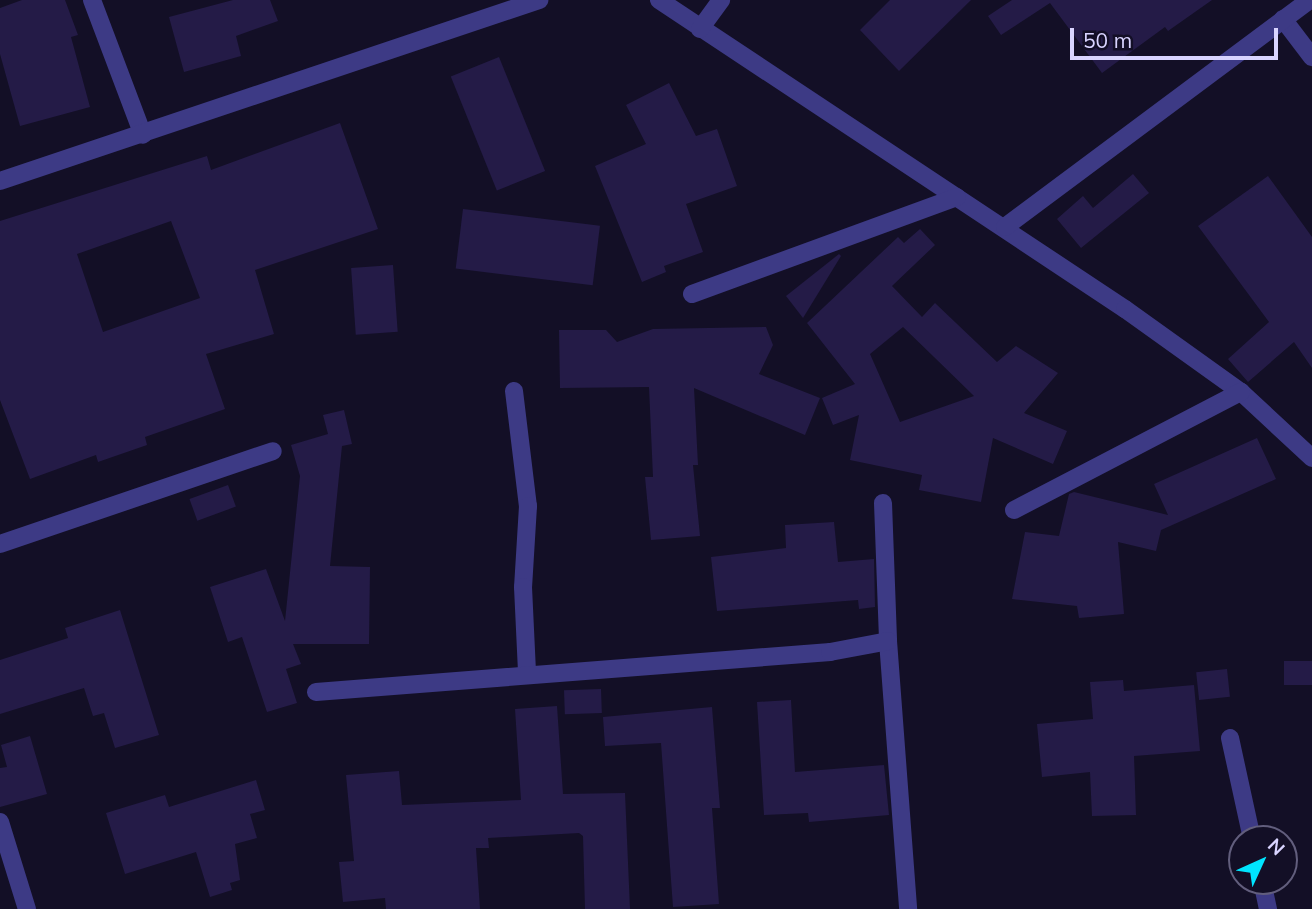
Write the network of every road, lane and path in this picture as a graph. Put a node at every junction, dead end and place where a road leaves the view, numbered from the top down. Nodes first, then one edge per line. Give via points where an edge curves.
1 (92, 0) edge
2 (539, 0) edge
3 (659, 0) edge
4 (721, 0) edge
5 (1310, 0) edge
6 (1283, 19) junction
7 (700, 29) junction
8 (1312, 57) edge
9 (143, 135) junction
10 (0, 181) edge
11 (957, 197) junction
12 (1005, 227) junction
13 (692, 294) dead end
14 (514, 391) dead end
15 (1241, 392) junction
16 (273, 451) dead end
17 (1312, 458) edge
18 (883, 503) dead end
19 (1014, 510) dead end
20 (0, 544) edge
21 (888, 642) junction
22 (527, 673) junction
23 (316, 692) dead end
24 (1230, 738) dead end
25 (0, 822) edge
26 (1249, 825) edge
27 (27, 909) edge
28 (908, 909) edge

1 - 9 street
2 - 9 street
3 - 7 street
4 - 7 street
5 - 6 street
6 - 8 street
6 - 12 street
7 - 11 street
9 - 10 street
11 - 12 street
11 - 13 street
12 - 15 street
14 - 22 street via 528,506 523,587
15 - 17 street
15 - 19 street
16 - 20 street
18 - 21 street
21 - 22 street via 830,652
21 - 28 street
22 - 23 street
24 - 26 street
25 - 27 street

